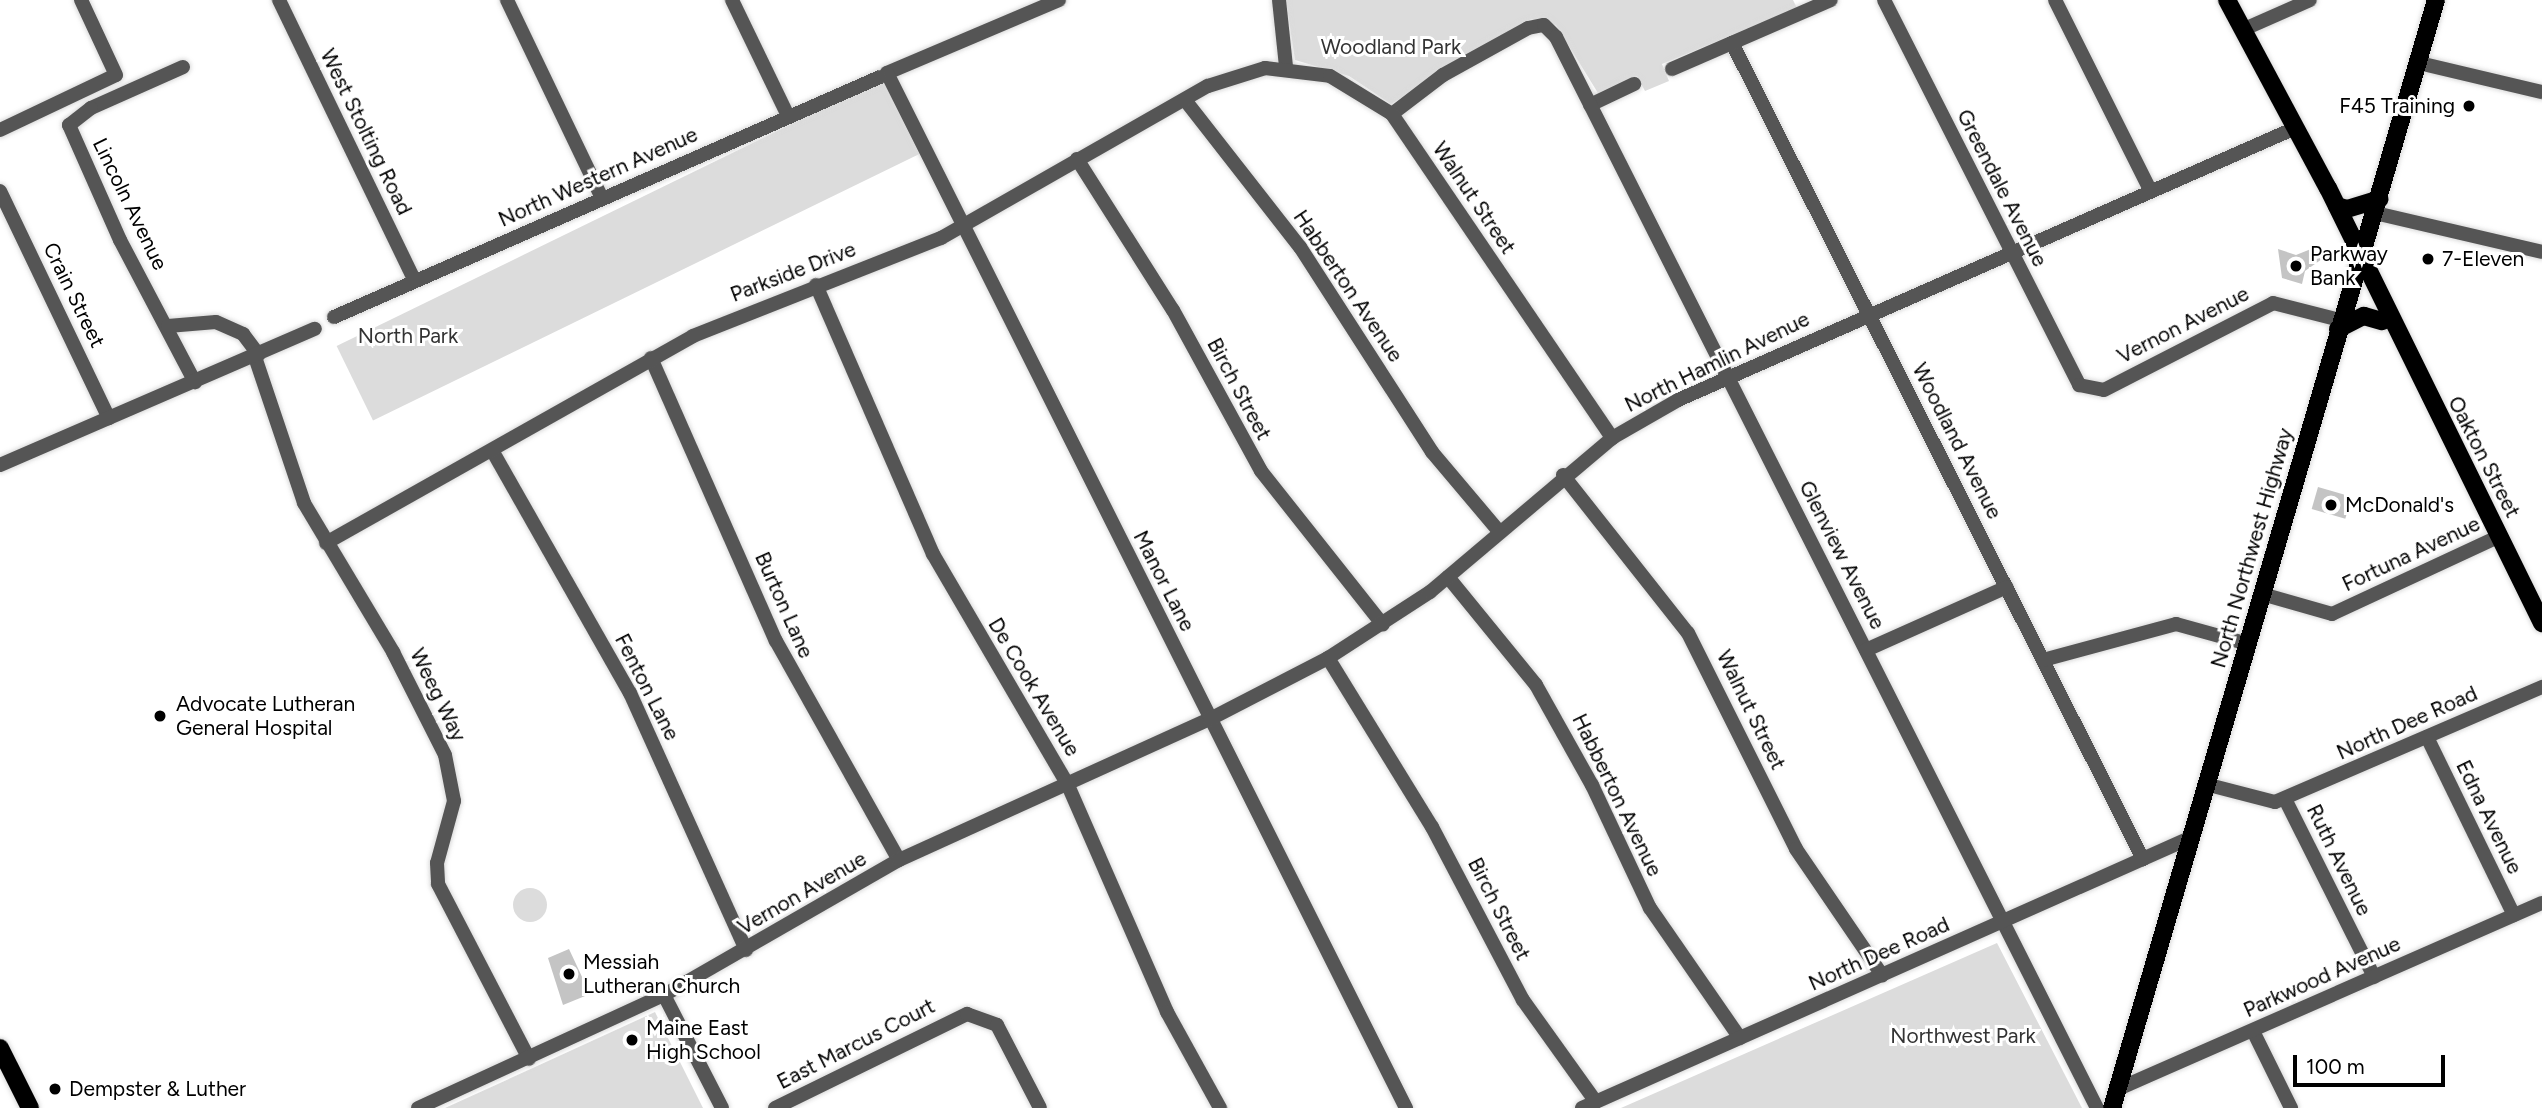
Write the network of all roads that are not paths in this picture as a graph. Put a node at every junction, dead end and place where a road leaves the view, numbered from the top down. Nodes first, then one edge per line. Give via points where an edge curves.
1 (81, 0) edge
2 (279, 0) edge
3 (506, 0) edge
4 (732, 0) edge
5 (1059, 0) edge
6 (1279, 0) edge
7 (1831, 0) edge
8 (1884, 0) edge
9 (2055, 0) edge
10 (2227, 0) edge
11 (2311, 0) edge
12 (2437, 0) edge
13 (2242, 30) junction
14 (1732, 43) junction
15 (2419, 63) junction
16 (184, 67) dead end
17 (1286, 67) junction
18 (1672, 69) dead end
19 (884, 75) junction
20 (1634, 83) dead end
21 (81, 91) junction
22 (2542, 92) edge
23 (1185, 100) junction
24 (1590, 105) junction
25 (91, 108) junction
26 (1392, 114) junction
27 (788, 116) junction
28 (2293, 129) junction
29 (0, 130) edge
30 (1077, 159) junction
31 (2316, 174) junction
32 (2150, 190) junction
33 (0, 191) edge
34 (602, 198) junction
35 (2337, 206) junction
36 (2377, 206) junction
37 (961, 226) junction
38 (2011, 251) junction
39 (2542, 253) edge
40 (2359, 262) junction
41 (415, 281) junction
42 (816, 285) junction
43 (1868, 314) junction
44 (334, 317) dead end
45 (2382, 321) junction
46 (2339, 324) junction
47 (169, 326) junction
48 (315, 329) dead end
49 (2404, 349) junction
50 (257, 356) junction
51 (651, 358) junction
52 (1728, 375) junction
53 (195, 382) junction
54 (2087, 390) joint
55 (109, 418) junction
56 (1612, 438) junction
57 (493, 452) junction
58 (0, 465) edge
59 (1563, 475) junction
60 (1498, 530) junction
61 (2498, 537) junction
62 (326, 543) junction
63 (1448, 577) junction
64 (2007, 587) junction
65 (2262, 594) junction
66 (2542, 623) edge
67 (1383, 625) junction
68 (2248, 644) junction
69 (1866, 650) junction
70 (1328, 658) junction
71 (2043, 660) junction
72 (2542, 687) edge
73 (1210, 719) junction
74 (2427, 737) junction
75 (1067, 783) junction
76 (2209, 785) junction
77 (2286, 799) junction
78 (2192, 837) junction
79 (2143, 859) junction
80 (899, 860) junction
81 (2542, 903) edge
82 (2514, 915) junction
83 (2004, 922) junction
84 (746, 950) junction
85 (1882, 975) junction
86 (2374, 977) junction
87 (664, 995) junction
88 (2253, 1031) junction
89 (1740, 1038) junction
90 (0, 1048) edge
91 (528, 1059) junction
92 (2118, 1089) junction
93 (1589, 1105) edge
94 (30, 1108) edge
95 (418, 1108) edge
96 (722, 1108) edge
97 (775, 1108) edge
98 (1040, 1108) edge
99 (1220, 1108) edge
100 (1406, 1108) edge
101 (2097, 1108) edge
102 (2112, 1108) edge
103 (2291, 1108) edge

1 - 21 street via 116,75
2 - 41 street, West Stolting Road
3 - 34 street
4 - 27 street
5 - 19 street, North Western Avenue
6 - 17 street
7 - 14 street
8 - 38 street, Greendale Avenue
9 - 32 street
10 - 13 main road, Oakton Street
11 - 13 street
12 - 15 main road, North Northwest Highway
13 - 28 main road, Oakton Street
14 - 18 street
14 - 43 street, Woodland Avenue
15 - 22 street
15 - 36 main road, North Northwest Highway
16 - 25 street, Lincoln Avenue
17 - 23 street, Parkside Drive via 1236,74
17 - 26 street, Walnut Street via 1348,83
19 - 27 street, North Western Avenue
19 - 37 street, Manor Lane
20 - 24 street
21 - 25 street, Lincoln Avenue
21 - 29 street
23 - 30 street, Parkside Drive
23 - 60 street, Habberton Avenue via 1306,255 1432,452
24 - 26 street, Glenview Avenue via 1544,25 1493,45
24 - 52 street, Glenview Avenue
25 - 47 street, Lincoln Avenue via 69,125 120,240
26 - 56 street, Walnut Street
27 - 34 street, North Western Avenue
28 - 31 main road, Oakton Street
28 - 32 street, North Hamlin Avenue
30 - 37 street, Parkside Drive
30 - 67 street, Birch Street via 1173,310 1261,471
31 - 35 main road, Oakton Street
31 - 40 main road, Oakton Street via 2320,197
32 - 38 street, North Hamlin Avenue
33 - 55 street, Crain Street
34 - 41 street, North Western Avenue
35 - 36 main road
35 - 40 main road, Oakton Street
36 - 39 street
36 - 40 main road, North Northwest Highway
37 - 42 street, Parkside Drive
37 - 73 street, Manor Lane
38 - 43 street, North Hamlin Avenue
38 - 54 street, Greendale Avenue via 2073,378
40 - 45 main road, Oakton Street
40 - 46 main road, North Northwest Highway
40 - 49 main road, Oakton Street
41 - 44 street, North Western Avenue
42 - 51 street, Parkside Drive
42 - 75 street, De Cook Avenue via 933,554
43 - 52 street, North Hamlin Avenue
43 - 64 street, Woodland Avenue
45 - 46 main road via 2364,316
45 - 49 main road, Oakton Street
46 - 54 street, Vernon Avenue via 2273,303 2104,390
46 - 65 main road, North Northwest Highway
47 - 50 street via 216,322 243,334
47 - 53 street, Lincoln Avenue
48 - 50 street
49 - 61 main road, Oakton Street
50 - 53 street
50 - 62 street, Weeg Way via 303,503
51 - 57 street, Parkside Drive
51 - 80 street, Burton Lane via 776,641
52 - 56 street, North Hamlin Avenue
52 - 69 street, Glenview Avenue
53 - 55 street
55 - 58 street
56 - 59 street, North Hamlin Avenue
57 - 62 street, Parkside Drive
57 - 84 street, Fenton Lane via 630,694
59 - 60 street, North Hamlin Avenue
59 - 85 street, Walnut Street via 1688,633 1796,849
60 - 63 street, North Hamlin Avenue
61 - 65 street, Fortuna Avenue via 2332,614
61 - 66 main road, Oakton Street
62 - 91 street, Weeg Way via 393,652 445,755 454,801 437,863 438,884
63 - 67 street, North Hamlin Avenue
63 - 89 street, Habberton Avenue via 1536,685 1592,785 1650,908
64 - 69 street
64 - 71 street, Woodland Avenue
65 - 68 main road, North Northwest Highway
67 - 70 street, North Hamlin Avenue
68 - 71 street via 2176,624
68 - 76 main road, North Northwest Highway
69 - 83 street, Glenview Avenue
70 - 73 street, North Hamlin Avenue
70 - 93 street, Birch Street via 1432,827 1523,1000
71 - 79 street, Woodland Avenue
72 - 74 street, North Dee Road
73 - 75 street, Vernon Avenue
73 - 100 street, Manor Lane
74 - 77 street, North Dee Road
74 - 82 street, Edna Avenue
75 - 80 street, Vernon Avenue
75 - 99 street, De Cook Avenue via 1167,1012
76 - 77 street, North Dee Road via 2266,802
76 - 78 main road, North Northwest Highway
77 - 86 street, Ruth Avenue
78 - 79 street, North Dee Road
78 - 92 main road, North Northwest Highway
79 - 83 street, North Dee Road
80 - 84 street, Vernon Avenue
81 - 82 street, Parkwood Avenue
82 - 86 street, Parkwood Avenue
83 - 85 street, North Dee Road
83 - 101 street, Glenview Avenue
84 - 87 street, Vernon Avenue
85 - 89 street, North Dee Road
86 - 88 street, Parkwood Avenue
87 - 91 street, Vernon Avenue
87 - 96 street
88 - 92 street, Parkwood Avenue
88 - 103 street
89 - 93 street, North Dee Road
90 - 94 main road
91 - 95 street, Vernon Avenue
92 - 102 main road, North Northwest Highway
97 - 98 street, East Marcus Court via 967,1014 997,1025

